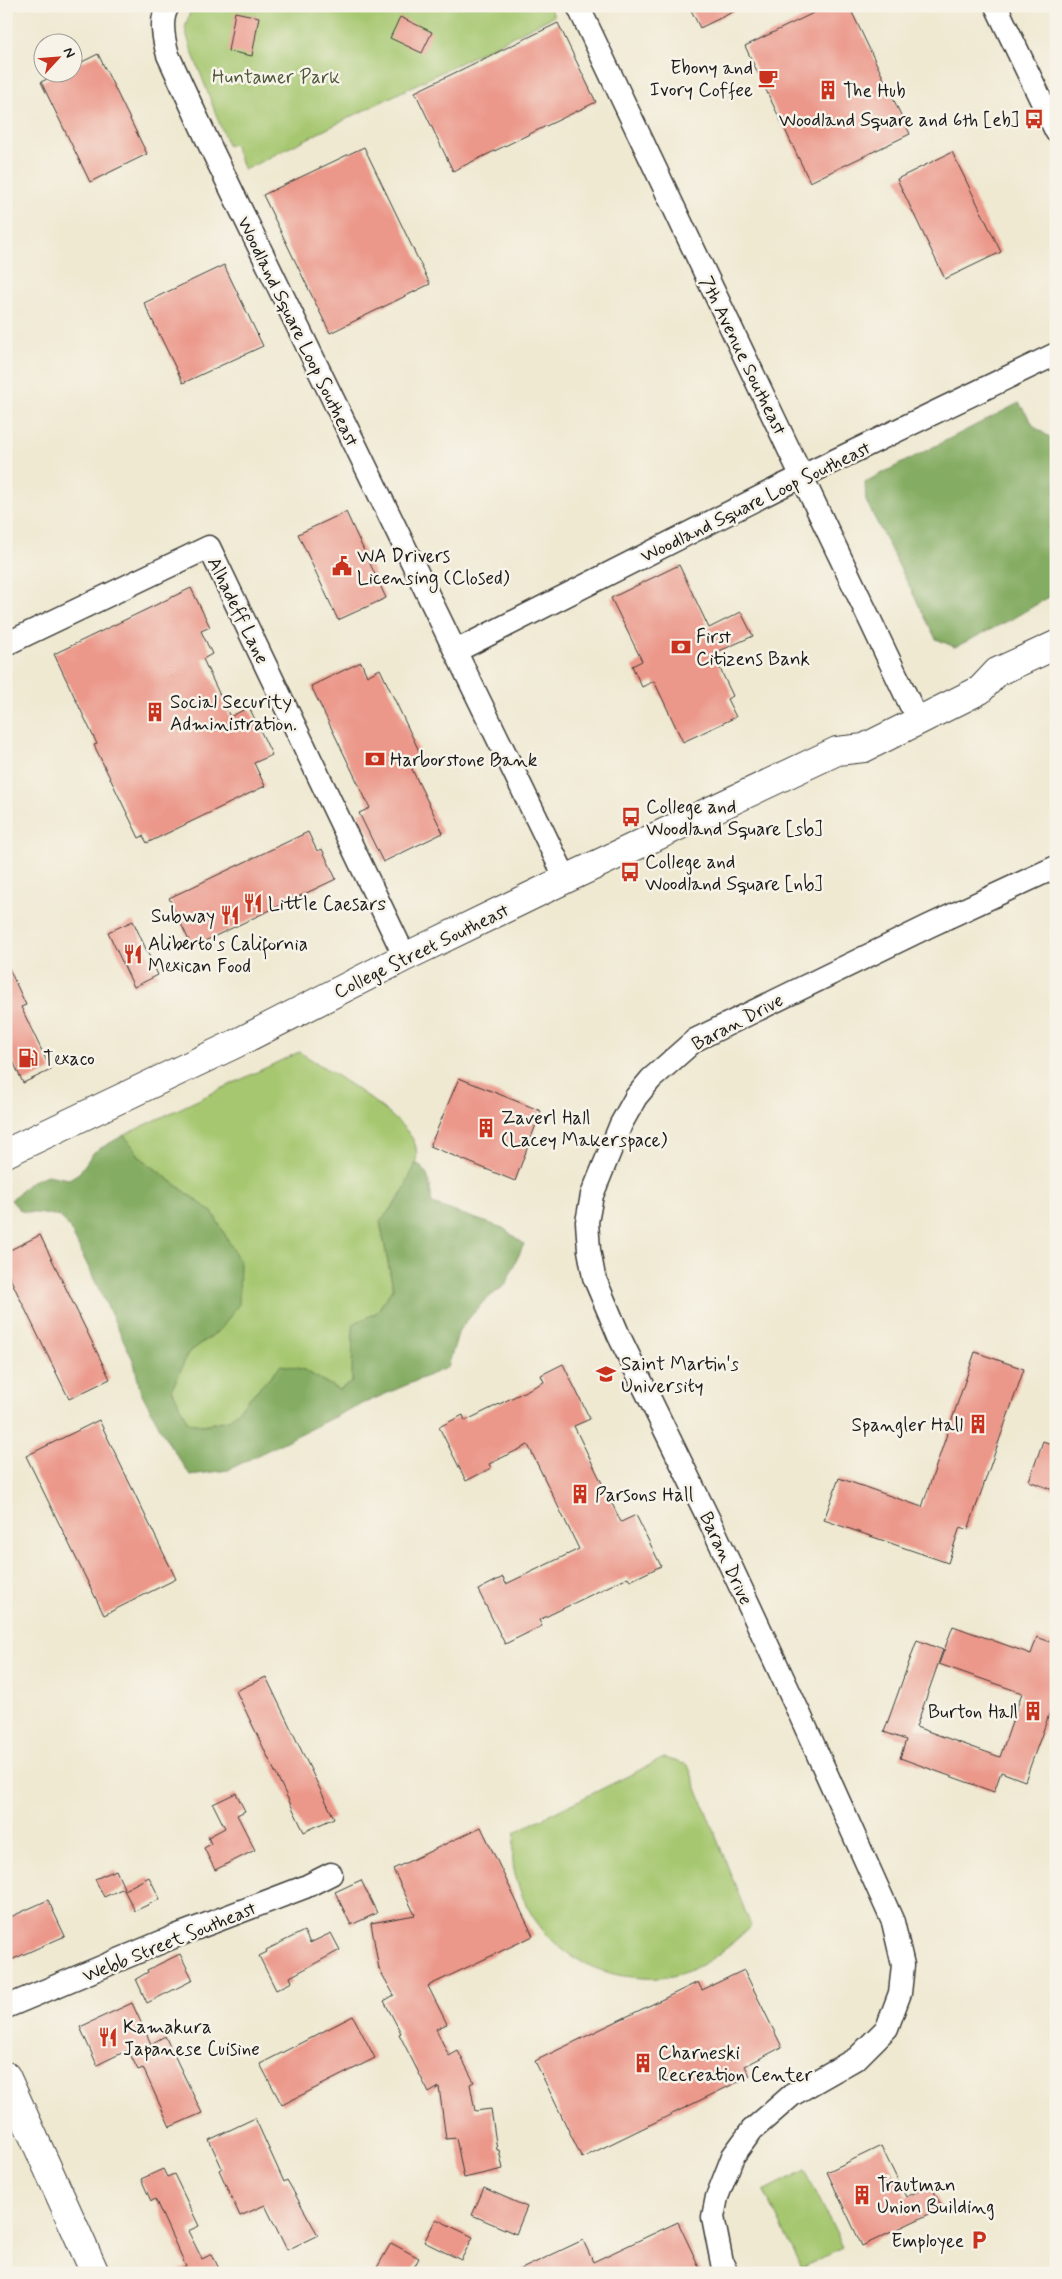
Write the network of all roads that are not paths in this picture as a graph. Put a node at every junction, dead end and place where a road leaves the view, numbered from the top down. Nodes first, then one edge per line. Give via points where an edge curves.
1 (168, 6) edge
2 (578, 6) edge
3 (1003, 8) edge
4 (1056, 131) edge
5 (1056, 354) edge
6 (803, 476) junction
7 (6, 644) edge
8 (1056, 645) edge
9 (456, 651) junction
10 (997, 672) junction
11 (910, 704) junction
12 (837, 751) junction
13 (1056, 867) edge
14 (566, 879) junction
15 (405, 957) junction
16 (6, 1153) edge
17 (331, 1874) dead end
18 (6, 2007) edge
19 (6, 2076) edge
20 (95, 2273) edge
21 (727, 2273) edge

1 - 9 street, Woodland Square Loop Southeast via 163,39 168,55 244,219
2 - 6 street, 7th Avenue Southeast
3 - 4 street
5 - 6 street, Woodland Square Loop Southeast
6 - 9 street, Woodland Square Loop Southeast
6 - 11 street, 7th Avenue Southeast
7 - 15 street, Alhadeff Lane via 209,547
8 - 10 main road, College Street Southeast
9 - 14 street, Woodland Square Loop Southeast
10 - 11 main road, College Street Southeast via 973,672
10 - 12 main road, College Street Southeast via 980,690 864,748
11 - 12 main road, College Street Southeast via 856,730
12 - 14 main road, College Street Southeast
13 - 21 street, Baran Drive via 695,1040 651,1079 636,1097 621,1124 592,1195 588,1222 594,1277 619,1336 810,1735 893,1922 903,1965 900,1994 887,2028 857,2058 792,2095 752,2130 732,2156 713,2217
14 - 15 main road, College Street Southeast
15 - 16 main road, College Street Southeast via 234,1044
17 - 18 street, Webb Street Southeast
19 - 20 main road

